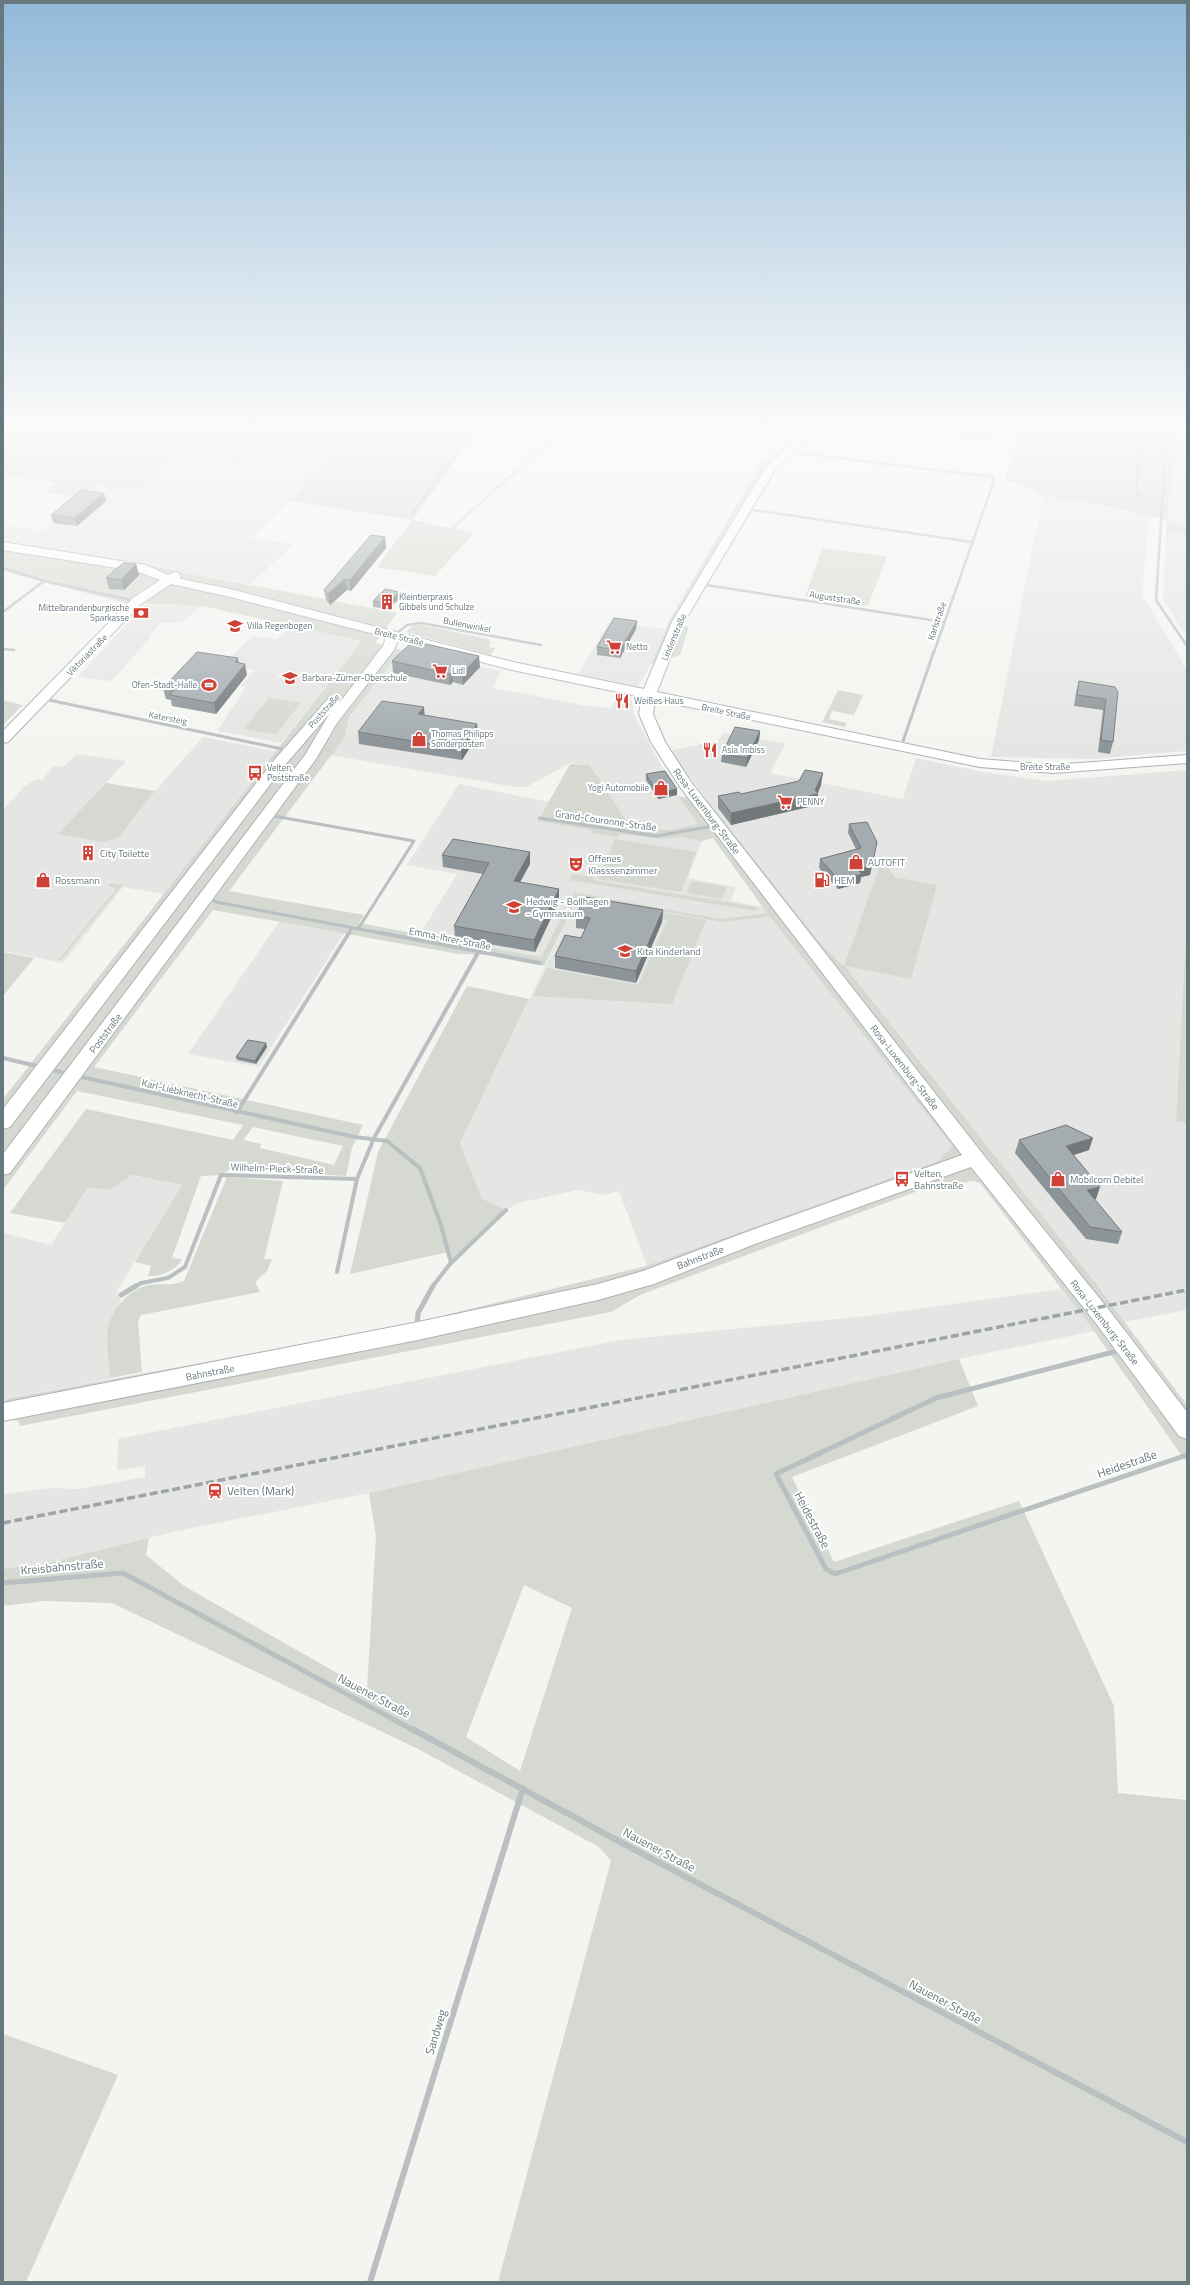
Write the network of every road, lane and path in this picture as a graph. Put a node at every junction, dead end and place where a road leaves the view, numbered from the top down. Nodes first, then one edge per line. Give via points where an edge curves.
1 (731, 534) edge
2 (915, 534) edge
3 (975, 534) edge
4 (1160, 534) edge
5 (972, 542) junction
6 (3, 546) edge
7 (3, 568) edge
8 (173, 578) junction
9 (44, 581) junction
10 (700, 584) junction
11 (137, 601) junction
12 (3, 612) edge
13 (944, 622) junction
14 (393, 636) junction
15 (541, 645) dead end
16 (1187, 646) edge
17 (3, 649) edge
18 (14, 650) dead end
19 (649, 696) junction
20 (44, 700) junction
21 (3, 739) edge
22 (900, 747) junction
23 (289, 751) junction
24 (312, 755) junction
25 (1187, 759) edge
26 (267, 815) junction
27 (539, 818) dead end
28 (717, 826) junction
29 (184, 888) junction
30 (209, 894) junction
31 (352, 928) junction
32 (358, 929) junction
33 (479, 951) junction
34 (540, 963) dead end
35 (3, 1058) edge
36 (45, 1068) junction
37 (74, 1075) junction
38 (238, 1112) junction
39 (3, 1122) edge
40 (374, 1138) junction
41 (975, 1158) junction
42 (3, 1168) edge
43 (357, 1179) junction
44 (506, 1210) dead end
45 (451, 1263) junction
46 (337, 1272) dead end
47 (121, 1294) dead end
48 (418, 1331) junction
49 (1127, 1348) junction
50 (3, 1412) edge
51 (1187, 1429) edge
52 (1187, 1455) edge
53 (123, 1573) joint
54 (3, 1583) edge
55 (523, 1788) junction
56 (1187, 2142) edge
57 (370, 2282) edge

1 - 10 main road, Lindenstraße
2 - 5 street
3 - 5 street, Karlstraße
4 - 16 street via 1156,600
5 - 13 street, Karlstraße
6 - 8 main road, Breite Straße via 139,568
7 - 9 street
8 - 11 main road, Viktoriastraße
8 - 14 main road, Breite Straße via 206,584 226,592
9 - 11 street
9 - 12 street
10 - 13 street, Auguststraße
10 - 19 main road, Lindenstraße via 678,622
11 - 20 main road, Viktoriastraße
13 - 22 street, Karlstraße
14 - 15 street, Bullenwinkel via 407,625 421,623
14 - 19 main road, Breite Straße via 520,668
14 - 23 main road, Poststraße via 380,643 318,720
14 - 24 main road, Poststraße via 389,647 331,722
17 - 18 street
19 - 22 main road, Breite Straße
19 - 28 main road, Rosa-Luxemburg-Straße via 646,714 658,742 685,784
20 - 21 main road, Viktoriastraße
20 - 23 street, Katersteig
22 - 25 main road, Breite Straße via 980,763 1053,769
23 - 24 main road via 290,755 296,758
23 - 29 main road, Poststraße
24 - 26 main road, Poststraße
26 - 30 main road, Poststraße
26 - 32 street via 414,841
27 - 28 street, Grand-Couronne-Straße via 656,836
28 - 41 main road, Rosa-Luxemburg-Straße
29 - 30 main road via 190,894
29 - 36 main road, Poststraße
30 - 31 street, Emma-Ihrer-Straße via 216,902
30 - 37 main road, Poststraße
31 - 32 street, Emma-Ihrer-Straße
31 - 38 street
32 - 33 street, Emma-Ihrer-Straße
33 - 34 street, Emma-Ihrer-Straße
33 - 40 street
35 - 36 street, Karl-Liebknecht-Straße
36 - 37 street, Karl-Liebknecht-Straße
36 - 39 main road, Poststraße
37 - 38 street, Karl-Liebknecht-Straße
37 - 42 main road, Poststraße
38 - 40 street, Karl-Liebknecht-Straße via 355,1137
40 - 43 street
40 - 45 street, Karl-Liebknecht-Straße via 387,1141 420,1168 441,1225
41 - 48 main road, Bahnstraße via 647,1278 598,1292
41 - 49 main road, Rosa-Luxemburg-Straße
43 - 46 street
43 - 47 street, Wilhelm-Pieck-Straße via 221,1176 185,1267 168,1278 141,1283
44 - 45 street
45 - 48 street via 440,1274 417,1312
48 - 50 main road, Bahnstraße
49 - 51 main road, Rosa-Luxemburg-Straße
49 - 52 street, Heidestraße via 936,1398 776,1474 826,1569 834,1574
53 - 54 street, Kreisbahnstraße
53 - 55 street, Nauener Straße
55 - 56 street, Nauener Straße
55 - 57 street, Sandweg

